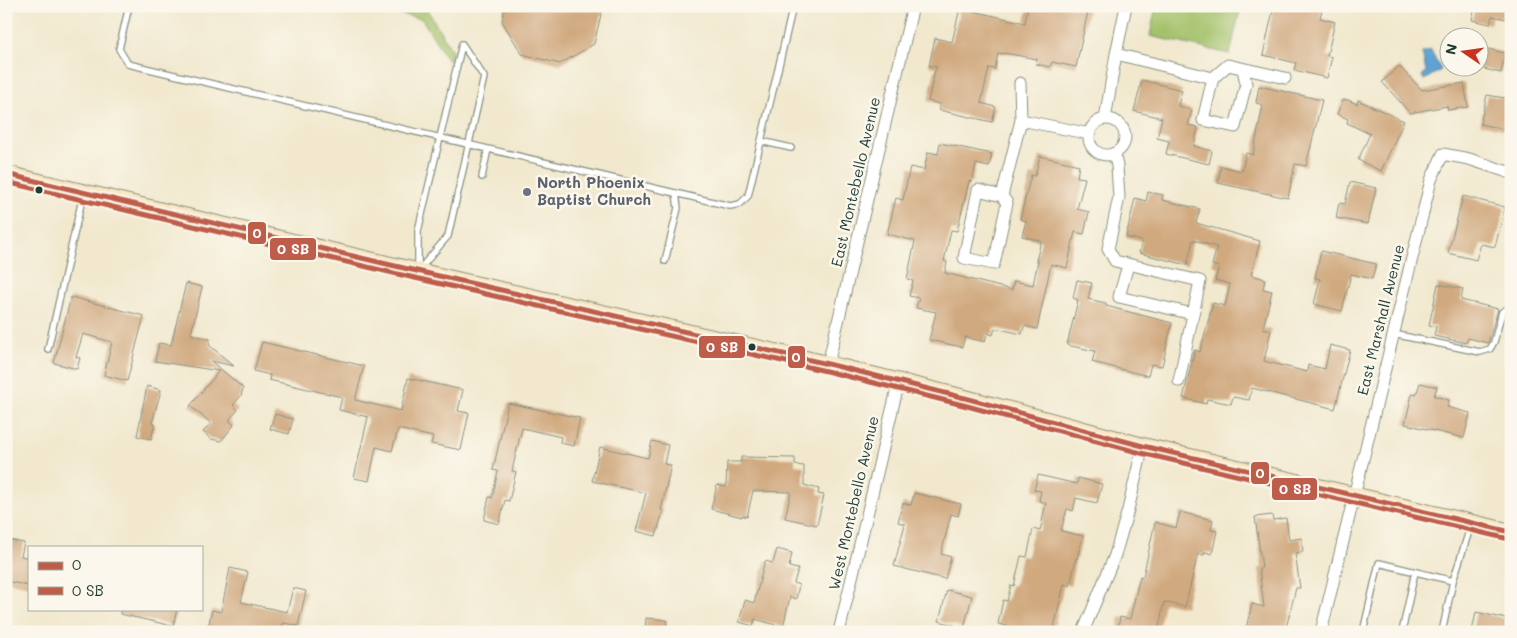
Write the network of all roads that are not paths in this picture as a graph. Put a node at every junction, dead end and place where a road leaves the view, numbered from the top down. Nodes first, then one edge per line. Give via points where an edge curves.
1 (129, 6) edge
2 (793, 6) edge
3 (913, 6) edge
4 (1126, 6) edge
5 (1116, 54) junction
6 (1243, 69) junction
7 (1213, 78) junction
8 (1285, 78) dead end
9 (1020, 83) dead end
10 (1106, 119) junction
11 (1021, 120) junction
12 (1090, 134) junction
13 (440, 138) junction
14 (761, 141) junction
15 (469, 145) junction
16 (792, 148) dead end
17 (488, 149) junction
18 (1114, 153) junction
19 (1511, 173) edge
20 (6, 174) edge
21 (482, 177) dead end
22 (84, 193) junction
23 (676, 194) junction
24 (1002, 196) junction
25 (665, 261) dead end
26 (1128, 264) junction
27 (418, 271) junction
28 (1511, 307) edge
29 (1193, 314) junction
30 (1393, 334) junction
31 (48, 349) dead end
32 (828, 364) junction
33 (898, 381) junction
34 (1179, 381) dead end
35 (1143, 446) junction
36 (1353, 495) junction
37 (1472, 523) junction
38 (1511, 532) edge
39 (1415, 572) junction
40 (1453, 581) junction
41 (839, 632) edge
42 (1083, 632) edge
43 (1321, 632) edge
44 (1362, 632) edge
45 (1402, 632) edge
46 (1442, 632) edge

1 - 13 lane via 119,49 128,64
2 - 14 lane
3 - 32 street, East Montebello Avenue
4 - 5 street
5 - 7 street
5 - 10 street
6 - 7 street via 1228,66
6 - 7 street via 1246,84 1234,127 1203,120
6 - 8 street
9 - 11 street
10 - 12 street via 1095,124
10 - 18 street via 1117,122 1124,131 1124,143
11 - 12 street
11 - 24 street
12 - 18 street via 1095,150 1105,155
13 - 15 lane
13 - 15 lane via 462,44 484,77
13 - 27 lane via 418,231
14 - 16 lane
14 - 23 lane via 748,196 740,204 730,206
15 - 17 lane
15 - 27 lane via 448,236
17 - 21 lane
17 - 23 lane
18 - 26 street via 1119,196 1108,249 1115,261
19 - 30 street, East Marshall Avenue via 1443,154 1431,180
20 - 22 main road
22 - 27 main road
22 - 31 lane
23 - 25 lane via 678,208
24 - 24 street via 1007,203 994,264 964,258 978,190
26 - 29 street via 1200,281
26 - 29 street via 1119,297
27 - 32 main road
28 - 30 lane via 1502,312 1490,349 1480,352
29 - 34 street
30 - 36 street, East Marshall Avenue
32 - 33 main road
33 - 35 main road
33 - 41 street, West Montebello Avenue
35 - 36 main road
35 - 42 street via 1115,555
36 - 37 main road
36 - 43 street, East Marshall Avenue
37 - 38 main road
37 - 40 lane
39 - 40 lane
39 - 44 lane via 1379,563
39 - 45 lane
40 - 46 lane

